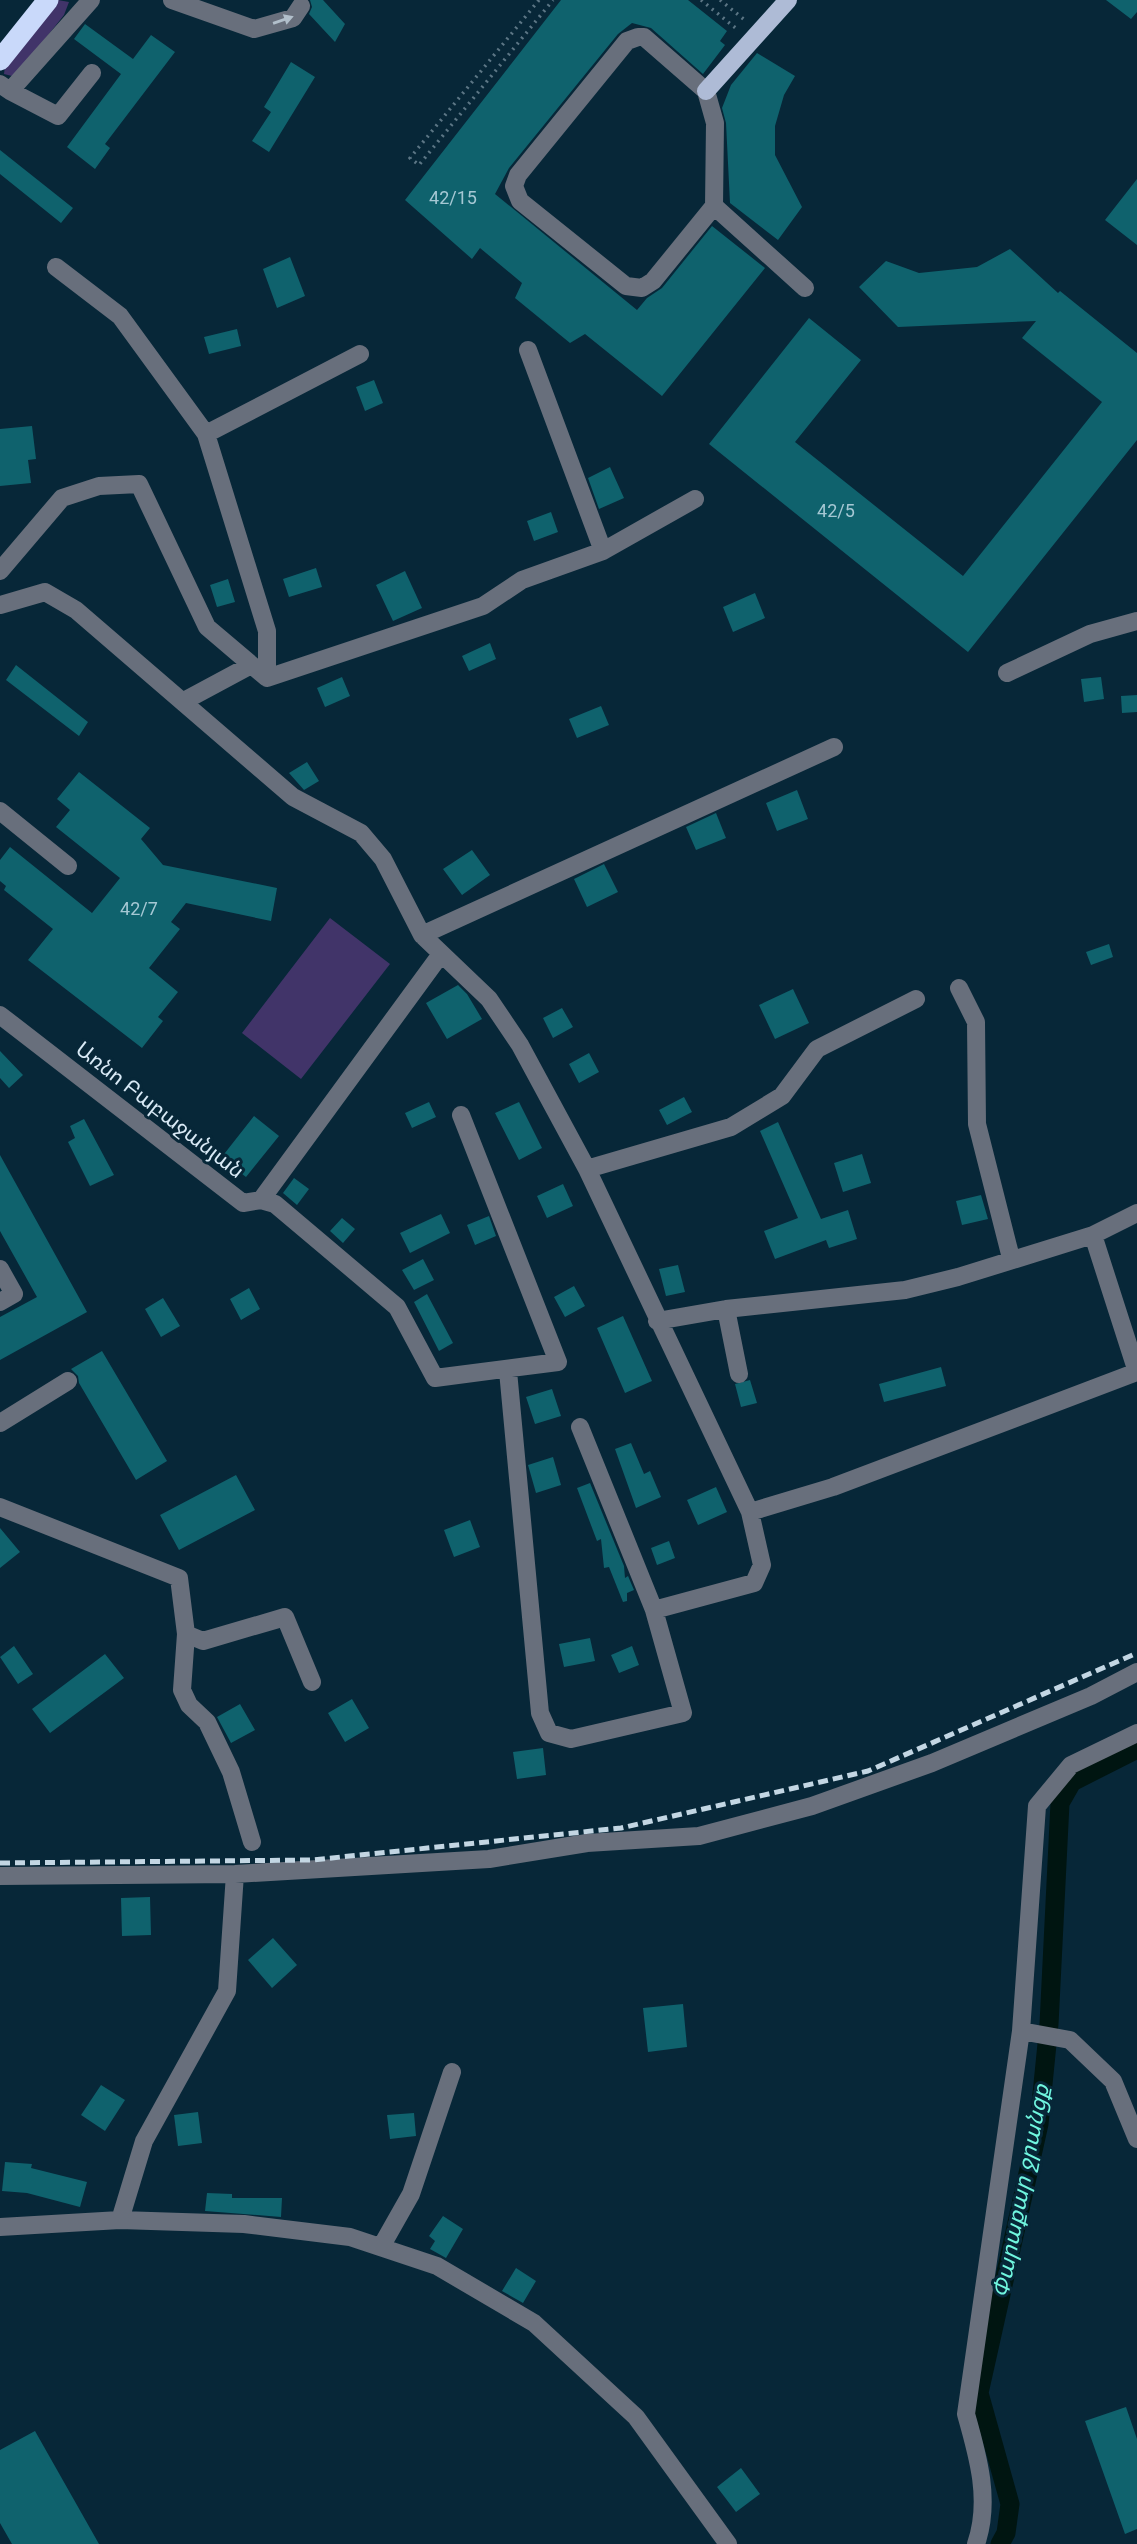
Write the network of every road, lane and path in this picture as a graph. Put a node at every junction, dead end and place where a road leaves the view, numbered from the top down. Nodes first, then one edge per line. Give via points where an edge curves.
1 (34, 0) edge
2 (48, 0) edge
3 (91, 0) edge
4 (172, 0) edge
5 (539, 0) edge
6 (553, 0) edge
7 (701, 0) edge
8 (720, 0) edge
9 (788, 0) edge
10 (301, 6) dead end
11 (224, 8) edge
12 (754, 36) junction
13 (0, 50) edge
14 (0, 61) edge
15 (92, 73) dead end
16 (5, 88) edge
17 (706, 91) junction
18 (714, 206) junction
19 (56, 267) dead end
20 (805, 288) dead end
21 (528, 351) dead end
22 (360, 354) dead end
23 (206, 434) junction
24 (695, 499) dead end
25 (603, 551) junction
26 (0, 570) edge
27 (0, 605) edge
28 (1137, 621) edge
29 (251, 664) junction
30 (1007, 673) dead end
31 (267, 678) junction
32 (184, 701) junction
33 (834, 747) dead end
34 (0, 811) edge
35 (68, 866) dead end
36 (422, 935) junction
37 (441, 954) junction
38 (959, 988) dead end
39 (916, 999) dead end
40 (0, 1014) edge
41 (461, 1115) dead end
42 (587, 1169) junction
43 (261, 1200) junction
44 (1137, 1213) edge
45 (1093, 1235) junction
46 (1011, 1258) junction
47 (0, 1269) edge
48 (0, 1302) edge
49 (726, 1309) junction
50 (657, 1321) junction
51 (508, 1371) junction
52 (739, 1374) dead end
53 (68, 1381) dead end
54 (0, 1423) edge
55 (580, 1427) dead end
56 (0, 1507) edge
57 (750, 1512) junction
58 (654, 1609) junction
59 (186, 1634) junction
60 (1137, 1672) edge
61 (312, 1682) dead end
62 (1137, 1734) edge
63 (252, 1842) dead end
64 (235, 1874) junction
65 (0, 1876) edge
66 (1021, 2031) junction
67 (452, 2071) dead end
68 (1137, 2139) edge
69 (120, 2220) junction
70 (0, 2228) edge
71 (381, 2248) junction
72 (729, 2544) edge
73 (976, 2544) edge

1 - 13 highway via 10,29
2 - 14 highway
3 - 16 street
4 - 11 street
5 - 6 path via 410,158 419,165
7 - 12 path
8 - 12 path
9 - 12 main road
11 -> 10 street via 254,29 293,18
12 - 17 main road
15 - 16 street via 58,116
17 - 18 street via 715,123
17 - 18 street via 644,37 627,41 518,175 514,186 520,201 626,286 635,288 653,281
18 - 20 street
19 - 23 street via 120,316
21 - 25 street
22 - 23 street
23 - 31 street via 267,631
24 - 25 street
25 - 31 street via 522,580 483,606
26 - 29 street via 62,498 99,486 139,484 206,627
27 - 32 street via 45,592 76,610
28 - 30 street via 1090,634
29 - 31 street
29 - 32 street
32 - 36 street via 293,797 361,833 383,859
33 - 36 street
34 - 35 street
36 - 37 street
37 - 42 street via 489,999 520,1045
37 - 43 street
38 - 46 street via 976,1022 977,1124
39 - 42 street via 817,1049 782,1096 731,1127
40 - 43 street, Առնո Բաբաջանյան via 243,1203
41 - 51 street, Առնո Բաբաջանյան via 558,1363
42 - 50 street
43 - 51 street, Առնո Բաբաջանյան via 285,1213 397,1307 435,1378
44 - 45 street
45 - 46 street
45 - 57 street via 1137,1372 833,1487
46 - 49 street via 905,1290
47 - 48 street via 14,1294
49 - 50 street
49 - 52 street
50 - 57 street via 683,1366
51 - 58 street via 540,1713 549,1733 571,1739 683,1713
53 - 54 street
55 - 58 street
56 - 59 street via 179,1578
57 - 58 street via 762,1565 754,1583
59 - 61 street via 203,1641 285,1618
59 - 63 street via 182,1690 189,1705 207,1722 231,1772
60 - 64 street via 932,1763 812,1806 699,1836 587,1843 489,1859
62 - 66 street via 1071,1765 1037,1806
64 - 65 street
64 - 69 street via 227,1990 144,2141
66 - 68 street via 1070,2040 1113,2081
66 - 73 street via 966,2414 981,2467 982,2525
67 - 71 street via 411,2194
69 - 70 street
69 - 71 street via 244,2224 350,2237
71 - 72 street via 437,2266 534,2323 636,2417

